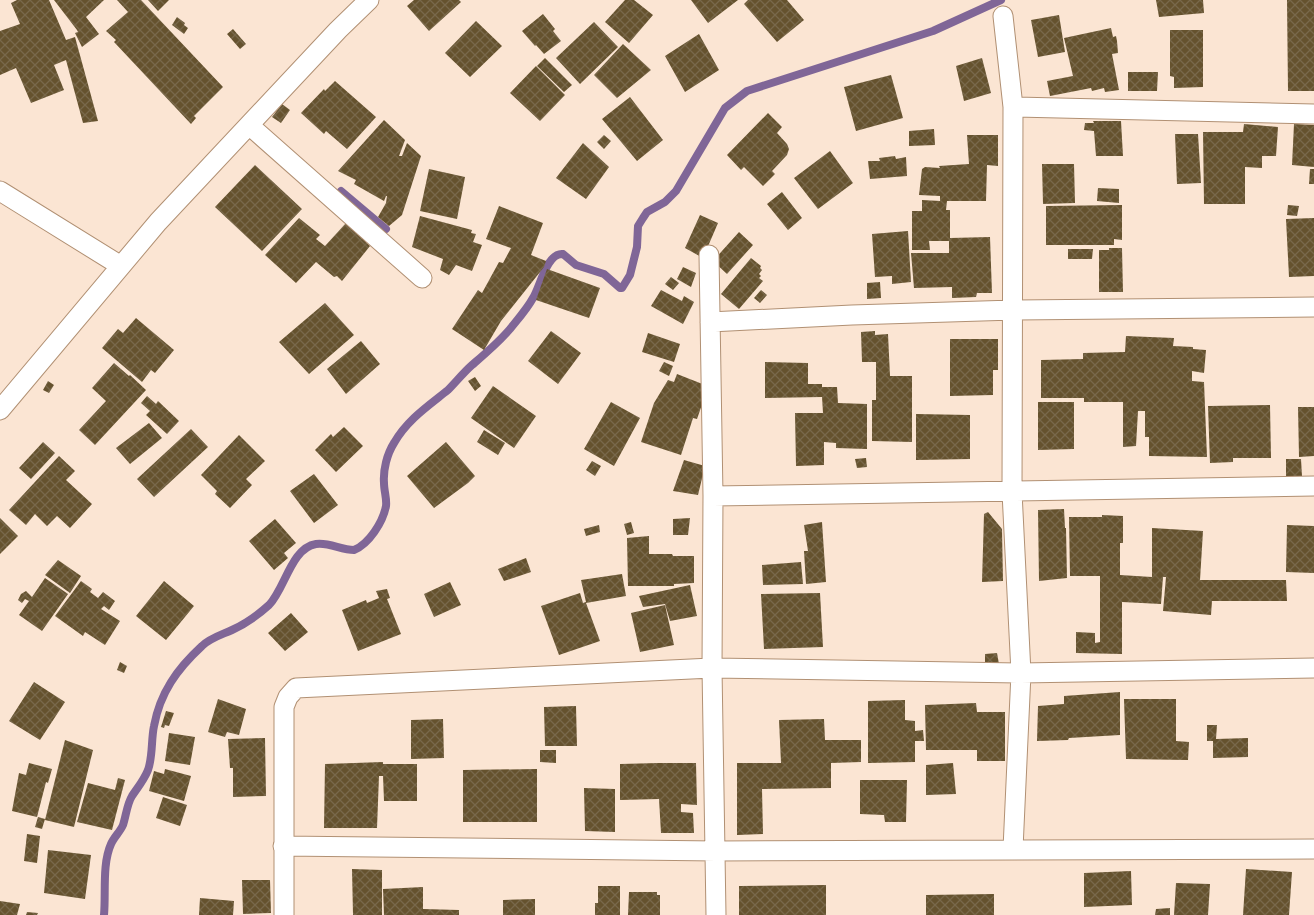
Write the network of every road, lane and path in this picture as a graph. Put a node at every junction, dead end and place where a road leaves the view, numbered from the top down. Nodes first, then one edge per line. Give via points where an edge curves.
1 (369, 0) edge
2 (1003, 16) dead end
3 (1013, 107) junction
4 (1314, 114) edge
5 (249, 125) junction
6 (0, 191) edge
7 (709, 255) dead end
8 (121, 266) junction
9 (422, 278) dead end
10 (1314, 306) edge
11 (1014, 310) junction
12 (710, 322) junction
13 (0, 410) edge
14 (1314, 486) edge
15 (1012, 492) junction
16 (713, 496) junction
17 (712, 668) junction
18 (1314, 668) edge
19 (1021, 672) junction
20 (284, 846) junction
21 (1013, 849) junction
22 (1314, 849) edge
23 (716, 850) junction
24 (284, 915) edge
25 (716, 915) edge

1 - 5 street
2 - 3 street
3 - 4 street
3 - 11 street
5 - 8 street
5 - 9 street
6 - 8 street
7 - 12 street
8 - 13 street
10 - 11 street
11 - 12 street
11 - 15 street
12 - 16 street
14 - 15 street
15 - 16 street
15 - 19 street
16 - 17 street
17 - 19 street
17 - 20 street via 296,688 284,707
17 - 23 street
18 - 19 street
19 - 21 street
20 - 23 street
20 - 24 street
21 - 22 street
21 - 23 street
23 - 25 street

